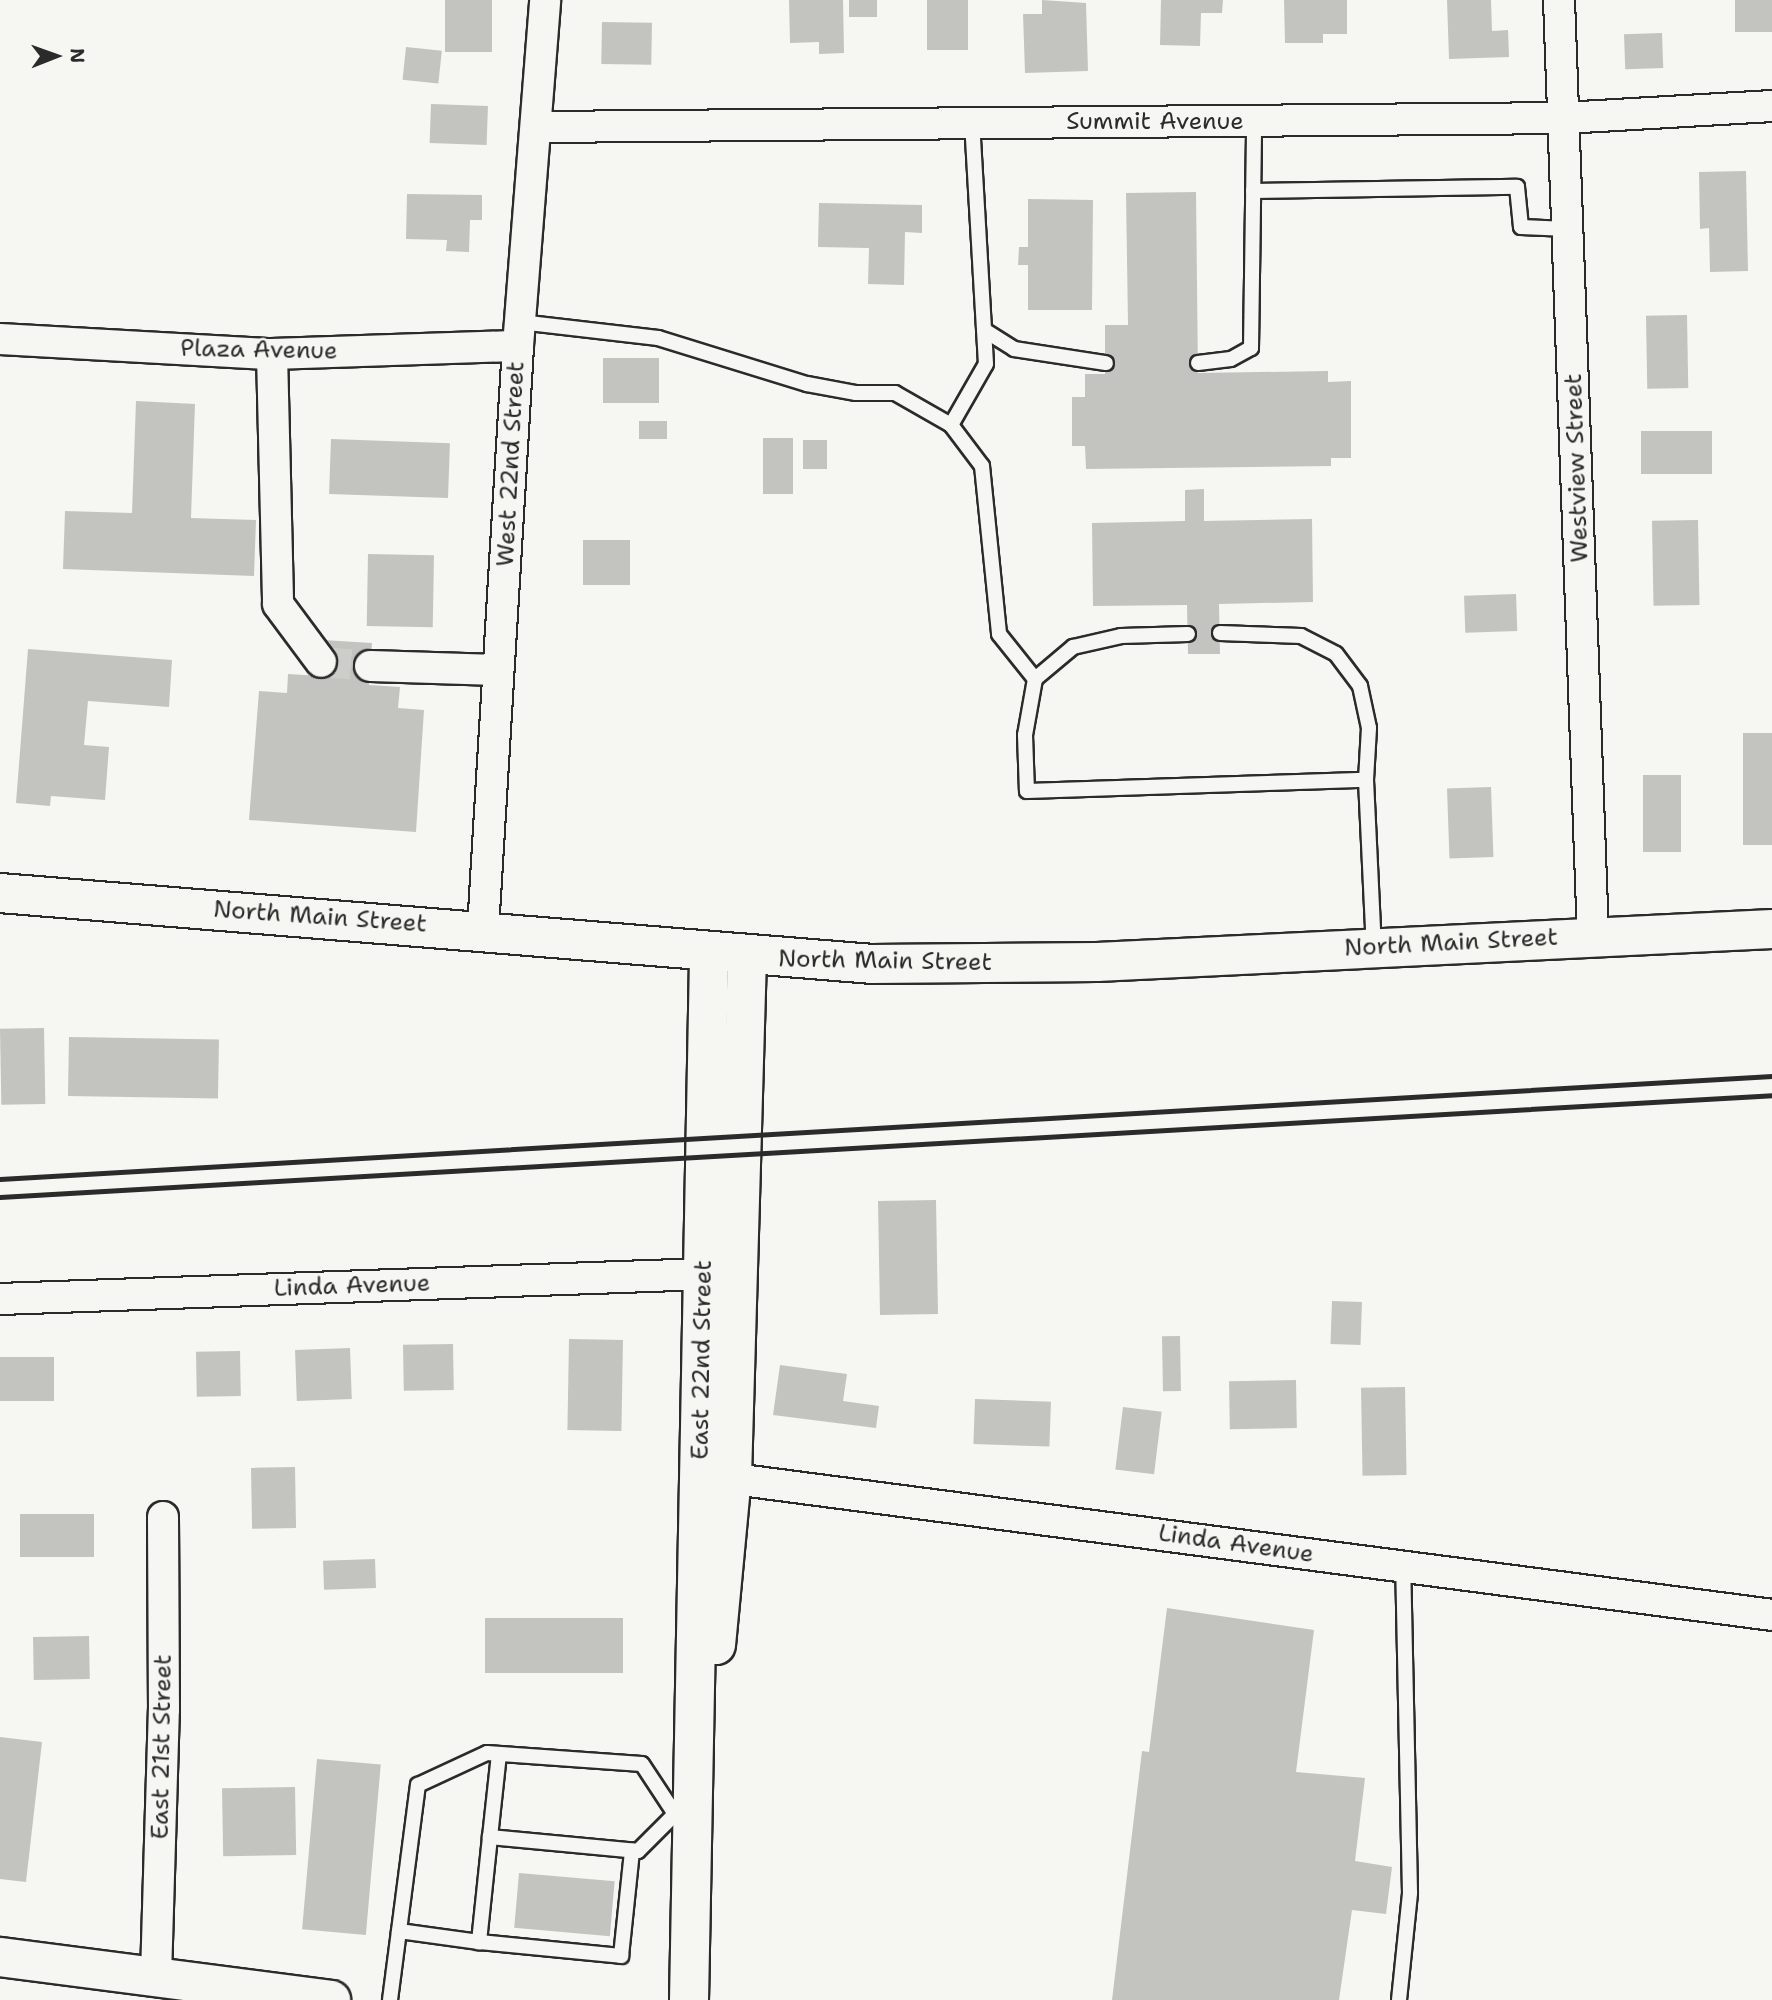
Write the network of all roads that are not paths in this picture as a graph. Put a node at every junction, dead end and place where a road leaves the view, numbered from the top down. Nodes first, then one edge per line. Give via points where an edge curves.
1 (545, 0) edge
2 (1559, 0) edge
3 (1772, 106) edge
4 (1564, 118) junction
5 (1254, 121) junction
6 (972, 123) junction
7 (538, 127) junction
8 (1253, 191) junction
9 (1568, 229) junction
10 (984, 330) junction
11 (519, 334) junction
12 (0, 339) edge
13 (272, 354) junction
14 (1106, 363) dead end
15 (1198, 363) dead end
16 (951, 425) junction
17 (1220, 633) dead end
18 (1188, 634) dead end
19 (321, 662) dead end
20 (370, 666) tunnel mouth
21 (498, 670) junction
22 (1035, 679) junction
23 (1366, 780) junction
24 (0, 893) edge
25 (483, 929) junction
26 (1772, 929) edge
27 (1593, 936) junction
28 (1374, 947) junction
29 (709, 954) junction
30 (747, 957) junction
31 (704, 1274) junction
32 (0, 1299) edge
33 (716, 1476) junction
34 (163, 1517) dead end
35 (1403, 1566) junction
36 (1772, 1615) edge
37 (499, 1754) junction
38 (685, 1814) junction
39 (490, 1837) junction
40 (632, 1851) junction
41 (399, 1931) junction
42 (479, 1942) junction
43 (0, 1957) edge
44 (156, 1976) junction
45 (331, 2000) edge
46 (390, 2000) edge
47 (689, 2000) edge
48 (1399, 2000) edge

1 - 7 street, West 22nd Street
2 - 4 street, Westview Street
3 - 4 street, Summit Avenue
4 - 5 street, Summit Avenue
4 - 9 street, Westview Street
5 - 6 street, Summit Avenue
5 - 8 lane
6 - 7 street, Summit Avenue
6 - 10 lane
7 - 11 street, West 22nd Street
8 - 9 lane via 1517,187 1521,227
8 - 15 lane via 1251,348 1231,359
9 - 27 street, Westview Street
10 - 14 lane via 1014,349
10 - 16 lane via 986,364
11 - 13 street, Plaza Avenue
11 - 16 lane via 658,338 807,384 856,393 895,393
11 - 21 street, West 22nd Street
12 - 13 street, Plaza Avenue
13 - 19 street via 278,604
16 - 22 lane via 982,466 999,634
17 - 23 lane via 1301,636 1336,654 1360,686 1369,728
18 - 22 lane via 1121,636 1073,647
20 - 21 street
21 - 25 street, West 22nd Street
22 - 23 lane via 1025,735 1027,790
23 - 28 lane
24 - 25 main road, North Main Street
25 - 29 main road, North Main Street
26 - 27 main road, North Main Street
27 - 28 main road, North Main Street
28 - 30 main road, North Main Street via 1097,962 872,964
29 - 30 main road, North Main Street
29 - 31 main road, East 22nd Street
30 - 33 main road, East 22nd Street
31 - 32 street, Linda Avenue
31 - 33 main road, East 22nd Street
33 - 35 street, Linda Avenue
33 - 38 main road, East 22nd Street via 693,1639 696,1765
34 - 44 street, East 21st Street via 164,1709
35 - 36 street, Linda Avenue
35 - 48 lane via 1410,1893
37 - 38 lane via 642,1764
37 - 39 lane
37 - 41 lane via 487,1753 418,1785
38 - 40 lane
38 - 47 main road, East 22nd Street
39 - 40 lane
39 - 42 lane
40 - 42 lane via 621,1956
41 - 42 lane
41 - 46 lane
43 - 44 main road
44 - 45 main road

